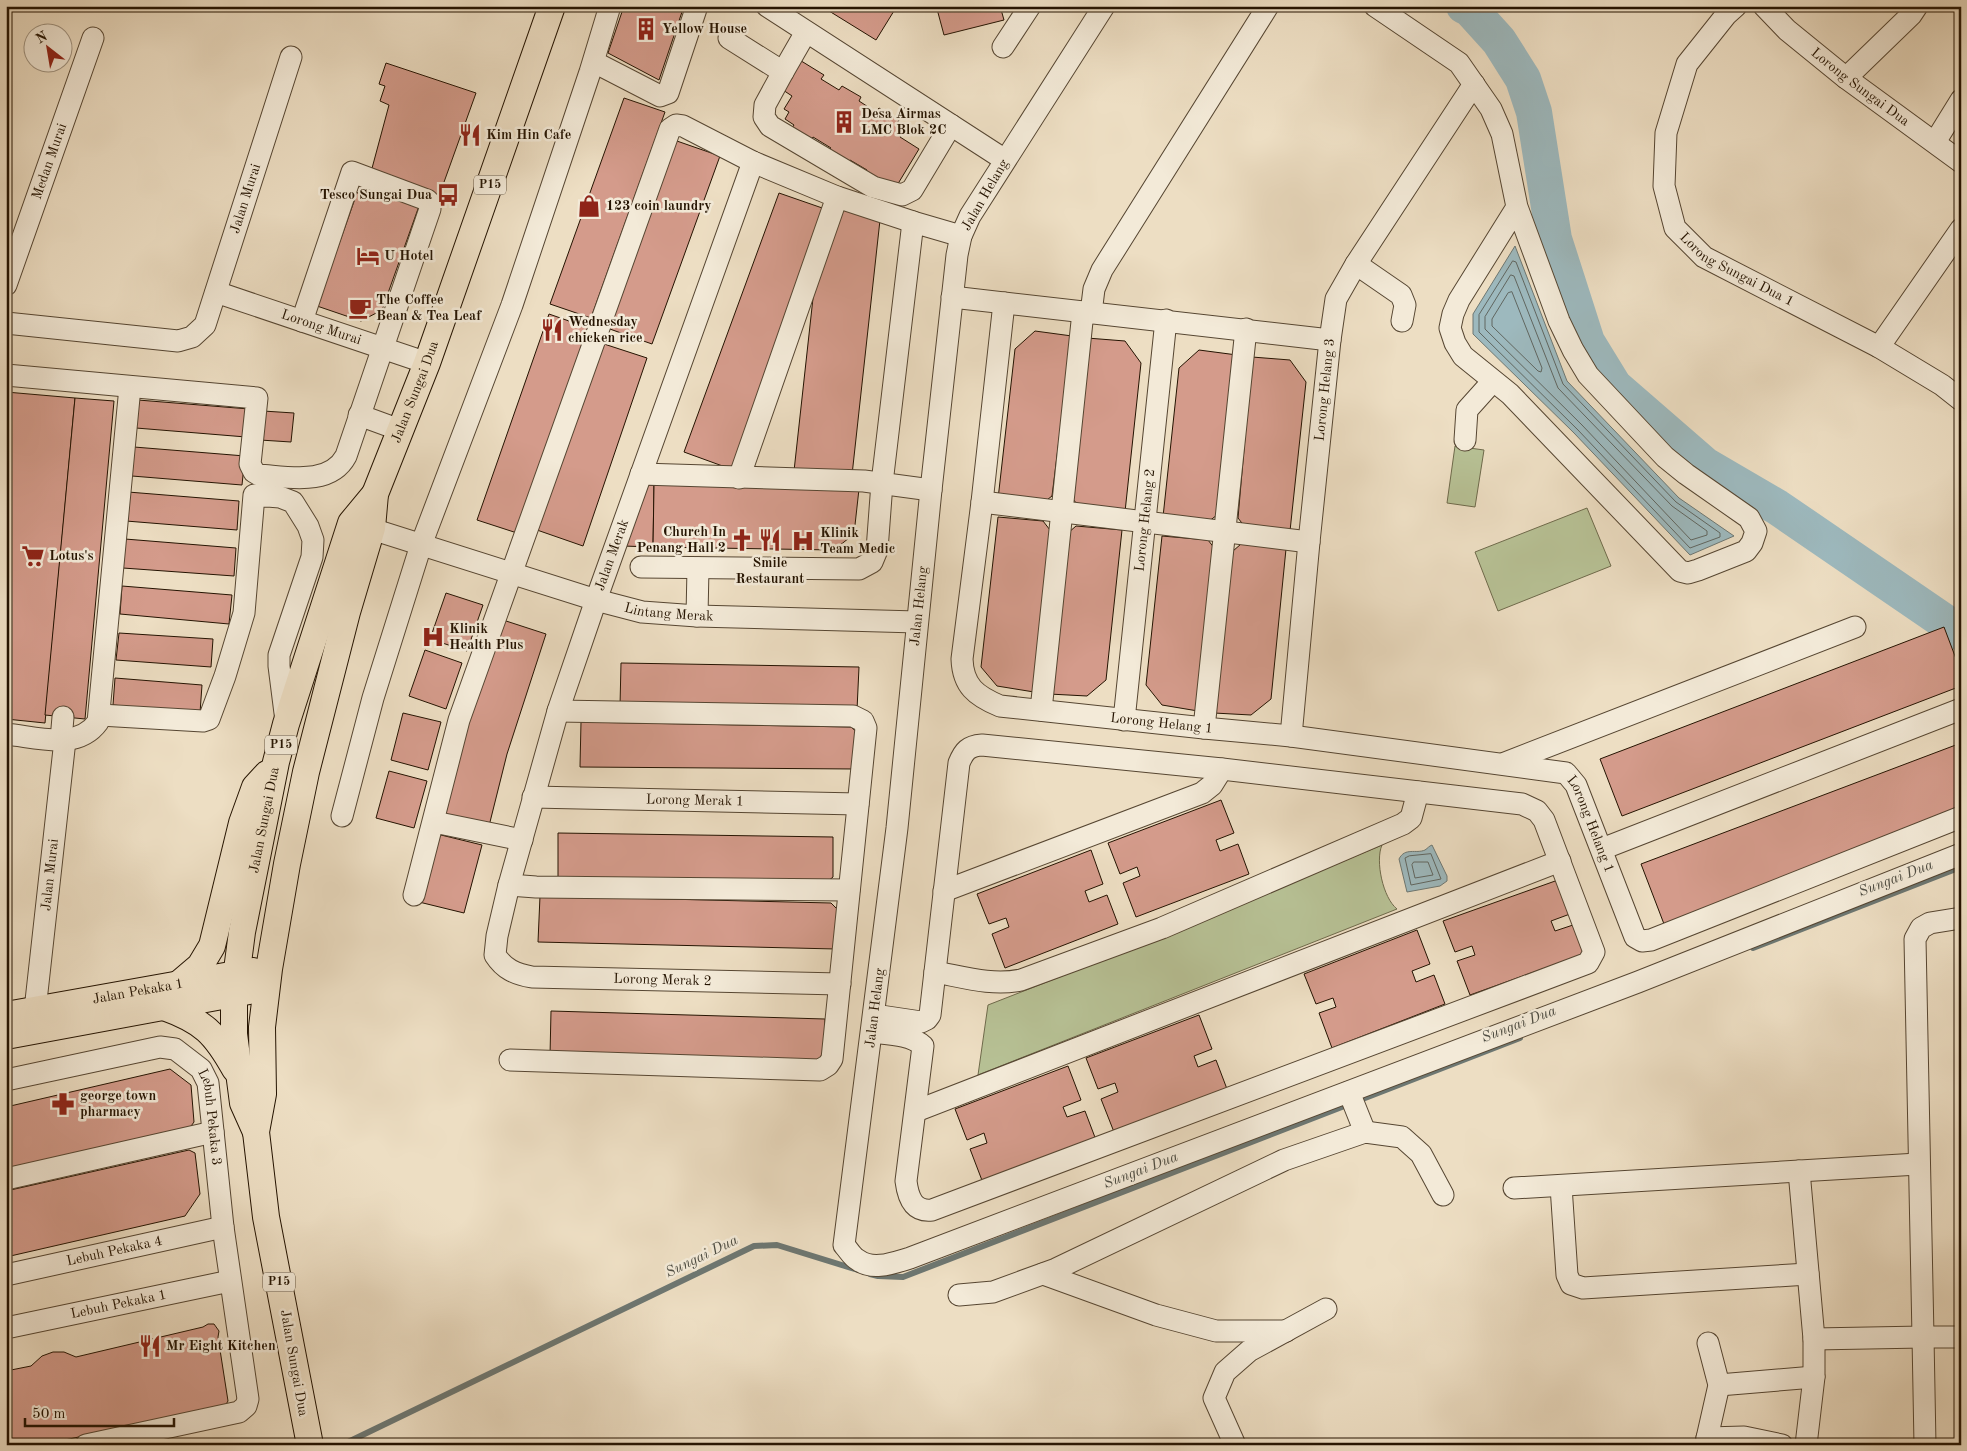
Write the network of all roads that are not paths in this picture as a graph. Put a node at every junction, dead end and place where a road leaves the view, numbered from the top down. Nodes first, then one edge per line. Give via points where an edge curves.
1 (552, 6) edge
2 (610, 6) edge
3 (698, 6) edge
4 (766, 6) edge
5 (1030, 6) edge
6 (1104, 6) edge
7 (1268, 6) edge
8 (1375, 6) edge
9 (1736, 6) edge
10 (1764, 6) edge
11 (1917, 6) edge
12 (806, 32) junction
13 (93, 38) dead end
14 (729, 38) dead end
15 (1003, 47) dead end
16 (290, 57) dead end
17 (594, 62) junction
18 (783, 72) junction
19 (1846, 78) junction
20 (1474, 84) junction
21 (1961, 100) edge
22 (950, 125) junction
23 (1935, 142) junction
24 (1005, 160) junction
25 (754, 162) junction
26 (1961, 162) edge
27 (836, 198) junction
28 (1517, 207) junction
29 (913, 222) junction
30 (1961, 229) edge
31 (961, 236) junction
32 (1356, 264) junction
33 (6, 285) edge
34 (216, 292) junction
35 (952, 298) junction
36 (1004, 303) junction
37 (1087, 312) junction
38 (1166, 320) junction
39 (302, 321) junction
40 (1402, 321) dead end
41 (6, 323) edge
42 (1246, 329) junction
43 (1330, 340) junction
44 (1879, 347) junction
45 (382, 348) junction
46 (427, 363) junction
47 (6, 375) edge
48 (1493, 381) junction
49 (130, 388) junction
50 (1961, 400) edge
51 (359, 415) junction
52 (400, 430) junction
53 (1465, 440) dead end
54 (641, 474) junction
55 (739, 478) junction
56 (882, 483) junction
57 (931, 490) junction
58 (982, 502) junction
59 (1062, 512) junction
60 (1145, 522) junction
61 (362, 526) junction
62 (1224, 532) junction
63 (1309, 542) junction
64 (421, 545) junction
65 (641, 567) dead end
66 (698, 568) junction
67 (512, 574) junction
68 (596, 600) junction
69 (697, 616) junction
70 (917, 622) junction
71 (1855, 628) dead end
72 (1961, 709) edge
73 (558, 710) junction
74 (1041, 710) junction
75 (100, 715) junction
76 (63, 717) dead end
77 (1124, 720) junction
78 (286, 724) junction
79 (1204, 728) junction
80 (6, 734) edge
81 (1290, 736) junction
82 (63, 740) junction
83 (276, 762) junction
84 (1502, 764) junction
85 (1222, 769) junction
86 (1418, 792) junction
87 (533, 797) junction
88 (858, 804) junction
89 (342, 816) dead end
90 (1961, 817) edge
91 (434, 822) junction
92 (522, 840) junction
93 (1602, 849) junction
94 (1961, 854) edge
95 (1560, 861) junction
96 (509, 885) junction
97 (849, 890) junction
98 (944, 891) junction
99 (414, 895) dead end
100 (1961, 918) edge
101 (494, 955) joint
102 (935, 972) junction
103 (268, 978) junction
104 (180, 983) junction
105 (235, 984) junction
106 (840, 984) junction
107 (164, 1007) junction
108 (35, 1010) junction
109 (6, 1015) edge
110 (873, 1024) junction
111 (6, 1036) edge
112 (510, 1060) dead end
113 (239, 1076) junction
114 (6, 1080) edge
115 (1349, 1093) junction
116 (916, 1111) junction
117 (1362, 1124) junction
118 (213, 1132) junction
119 (256, 1132) junction
120 (1918, 1164) junction
121 (1799, 1171) junction
122 (6, 1179) edge
123 (1561, 1186) junction
124 (1514, 1188) dead end
125 (1443, 1195) dead end
126 (223, 1227) junction
127 (1042, 1274) junction
128 (1808, 1274) junction
129 (6, 1275) edge
130 (230, 1281) junction
131 (959, 1295) dead end
132 (1326, 1309) dead end
133 (6, 1328) edge
134 (1286, 1331) junction
135 (1923, 1337) junction
136 (1961, 1337) edge
137 (1814, 1339) junction
138 (1708, 1344) dead end
139 (1814, 1378) junction
140 (1719, 1385) junction
141 (308, 1438) edge
142 (1708, 1442) edge
143 (86, 1445) edge
144 (1235, 1445) edge
145 (1782, 1445) edge
146 (1806, 1445) edge
147 (1924, 1445) edge

1 - 46 main road, Jalan Sungai Dua / P15
2 - 17 street
3 - 17 street via 668,93 660,96
4 - 12 street
5 - 15 street
6 - 24 street, Jalan Helang
7 - 37 street via 1102,270
8 - 20 street via 1459,63
9 - 44 street, Lorong Sungai Dua 1 via 1686,64 1666,133 1664,186 1674,228 1704,257
10 - 19 street, Lorong Sungai Dua via 1787,30
11 - 19 street
12 - 18 street
12 - 22 street
13 - 33 street, Medan Murai
14 - 18 street
16 - 34 street, Jalan Murai
17 - 64 street via 512,305
18 - 22 street via 765,105 764,117 770,126 873,187 902,195 912,190
19 - 23 street, Lorong Sungai Dua
20 - 28 street via 1502,134
20 - 32 street, Lorong Helang 3
21 - 23 street
22 - 24 street
23 - 26 street, Lorong Sungai Dua
24 - 31 street, Jalan Helang
25 - 27 street
25 - 54 street, Jalan Merak
25 - 67 street via 683,126 670,129
27 - 29 street
27 - 55 street
28 - 48 street via 1459,300 1450,328 1463,356
28 - 48 street via 1559,321 1588,375 1665,457 1749,518 1756,531 1752,543 1746,551 1698,570 1680,571 1510,394
29 - 31 street
29 - 56 street
30 - 44 street
31 - 35 street, Jalan Helang
32 - 40 street via 1400,295 1405,305
32 - 43 street, Lorong Helang 3 via 1336,299
34 - 39 street, Lorong Murai
34 - 41 street, Jalan Murai via 205,325 192,337 178,341
35 - 36 street
35 - 57 street, Jalan Helang
36 - 37 street
36 - 58 street, Lorong Helang 1
37 - 38 street
37 - 59 street
38 - 42 street
38 - 60 street, Lorong Helang 2
39 - 45 street, Lorong Murai
39 - 45 street via 352,172 430,203
42 - 43 street
42 - 62 street
43 - 63 street, Lorong Helang 3
44 - 50 street, Lorong Sungai Dua 1
45 - 46 street, Lorong Murai
45 - 51 street
46 - 52 main road, Jalan Sungai Dua / P15
47 - 49 street via 95,392
48 - 53 street via 1467,410
49 - 51 street via 257,398 250,464 259,475 317,477 332,472 346,456
49 - 75 street
51 - 52 street
52 - 61 main road, Jalan Sungai Dua / P15
54 - 55 street
54 - 68 street, Jalan Merak
55 - 56 street
56 - 57 street
56 - 66 street via 877,550 872,562 866,566 859,569
57 - 70 street, Jalan Helang
58 - 59 street
58 - 74 street, Lorong Helang 1 via 962,670 973,691 985,700 1000,706
59 - 60 street
59 - 74 street
60 - 62 street
60 - 77 street, Lorong Helang 2
61 - 64 street, Lintang Merak
61 - 78 main road, Jalan Sungai Dua / P15
61 - 103 main road, Jalan Sungai Dua / P15 via 347,612 306,772
62 - 63 street
62 - 79 street
63 - 81 street, Lorong Helang 3
64 - 67 street, Lintang Merak
64 - 89 street via 373,698
65 - 66 street
66 - 69 street
67 - 68 street, Lintang Merak
67 - 91 street via 459,720
68 - 69 street, Lintang Merak via 642,612
68 - 73 street, Jalan Merak
69 - 70 street, Lintang Merak
70 - 110 street, Jalan Helang via 897,828
71 - 84 street
72 - 93 street
73 - 87 street, Jalan Merak
73 - 88 street via 853,716 863,721 866,728
74 - 77 street, Lorong Helang 1
75 - 78 street via 203,721 209,718 244,613 254,494 293,502 313,540 312,556 279,655
75 - 82 street via 92,729 81,737
76 - 82 street, Jalan Murai
77 - 79 street, Lorong Helang 1
78 - 83 main road, Jalan Sungai Dua / P15
79 - 81 street, Lorong Helang 1
80 - 82 street
81 - 84 street, Lorong Helang 1
82 - 108 street, Jalan Murai
83 - 104 main road via 255,787 245,814 212,946 200,966
83 - 105 main road, Jalan Sungai Dua / P15 via 242,932
84 - 93 street, Lorong Helang 1 via 1566,773 1576,785
85 - 86 street
85 - 98 street via 1212,785 1202,793
85 - 98 street via 982,745 966,749 959,763
86 - 95 street via 1522,804 1537,811 1544,820
86 - 102 street via 1411,818 1403,824 1162,928 1008,983
87 - 88 street, Lorong Merak 1
87 - 92 street, Jalan Merak
88 - 97 street
90 - 93 street, Lorong Helang 1 via 1651,940 1635,937
91 - 92 street
91 - 99 street
92 - 96 street, Jalan Merak
94 - 115 street
95 - 116 street
95 - 116 street via 1594,952 1588,963 925,1211 918,1208 907,1193
96 - 97 street
96 - 101 street, Jalan Merak
97 - 106 street
98 - 102 street
100 - 120 street via 1930,923 1921,928 1914,939
101 - 106 street, Lorong Merak 2 via 511,972 532,977
102 - 110 street via 927,1019
103 - 105 main road, Jalan Pekaka 1
103 - 119 main road, Jalan Sungai Dua / P15 via 262,1027 263,1094
104 - 105 main road, Jalan Pekaka 1
104 - 108 main road, Jalan Pekaka 1
105 - 107 main road, Jalan Pekaka 1
105 - 113 main road, Jalan Sungai Dua / P15 via 234,1034
106 - 112 street via 832,1059 820,1070
107 - 111 main road, Jalan Pekaka 1
107 - 113 main road via 187,1015 205,1027
108 - 109 main road, Jalan Pekaka 1
110 - 115 street, Jalan Helang via 844,1245 857,1260 872,1266 910,1258
110 - 116 street via 923,1046
113 - 119 main road, Jalan Sungai Dua / P15 via 243,1103
114 - 118 street, Lebuh Pekaka 3 via 160,1047 175,1049 201,1069 208,1083
115 - 117 street
117 - 125 street via 1402,1137 1421,1154
117 - 127 street
118 - 122 street
118 - 126 street, Lebuh Pekaka 3
119 - 141 main road, Jalan Sungai Dua / P15 via 266,1217
120 - 121 street
120 - 135 street
121 - 123 street
121 - 128 street
123 - 124 street
123 - 128 street via 1567,1275 1571,1284 1583,1288
126 - 129 street, Lebuh Pekaka 4
126 - 130 street, Lebuh Pekaka 3
127 - 131 street via 993,1292
127 - 134 street via 1156,1315 1216,1331
128 - 137 street
130 - 133 street, Lebuh Pekaka 1
130 - 143 street, Lebuh Pekaka 3 via 248,1399 246,1406 239,1412
132 - 134 street
134 - 144 street via 1249,1350 1225,1372 1214,1398
135 - 136 street
135 - 137 street
135 - 147 street
137 - 139 street
138 - 140 street
139 - 140 street
139 - 146 street
140 - 142 street
142 - 145 street via 1744,1438

